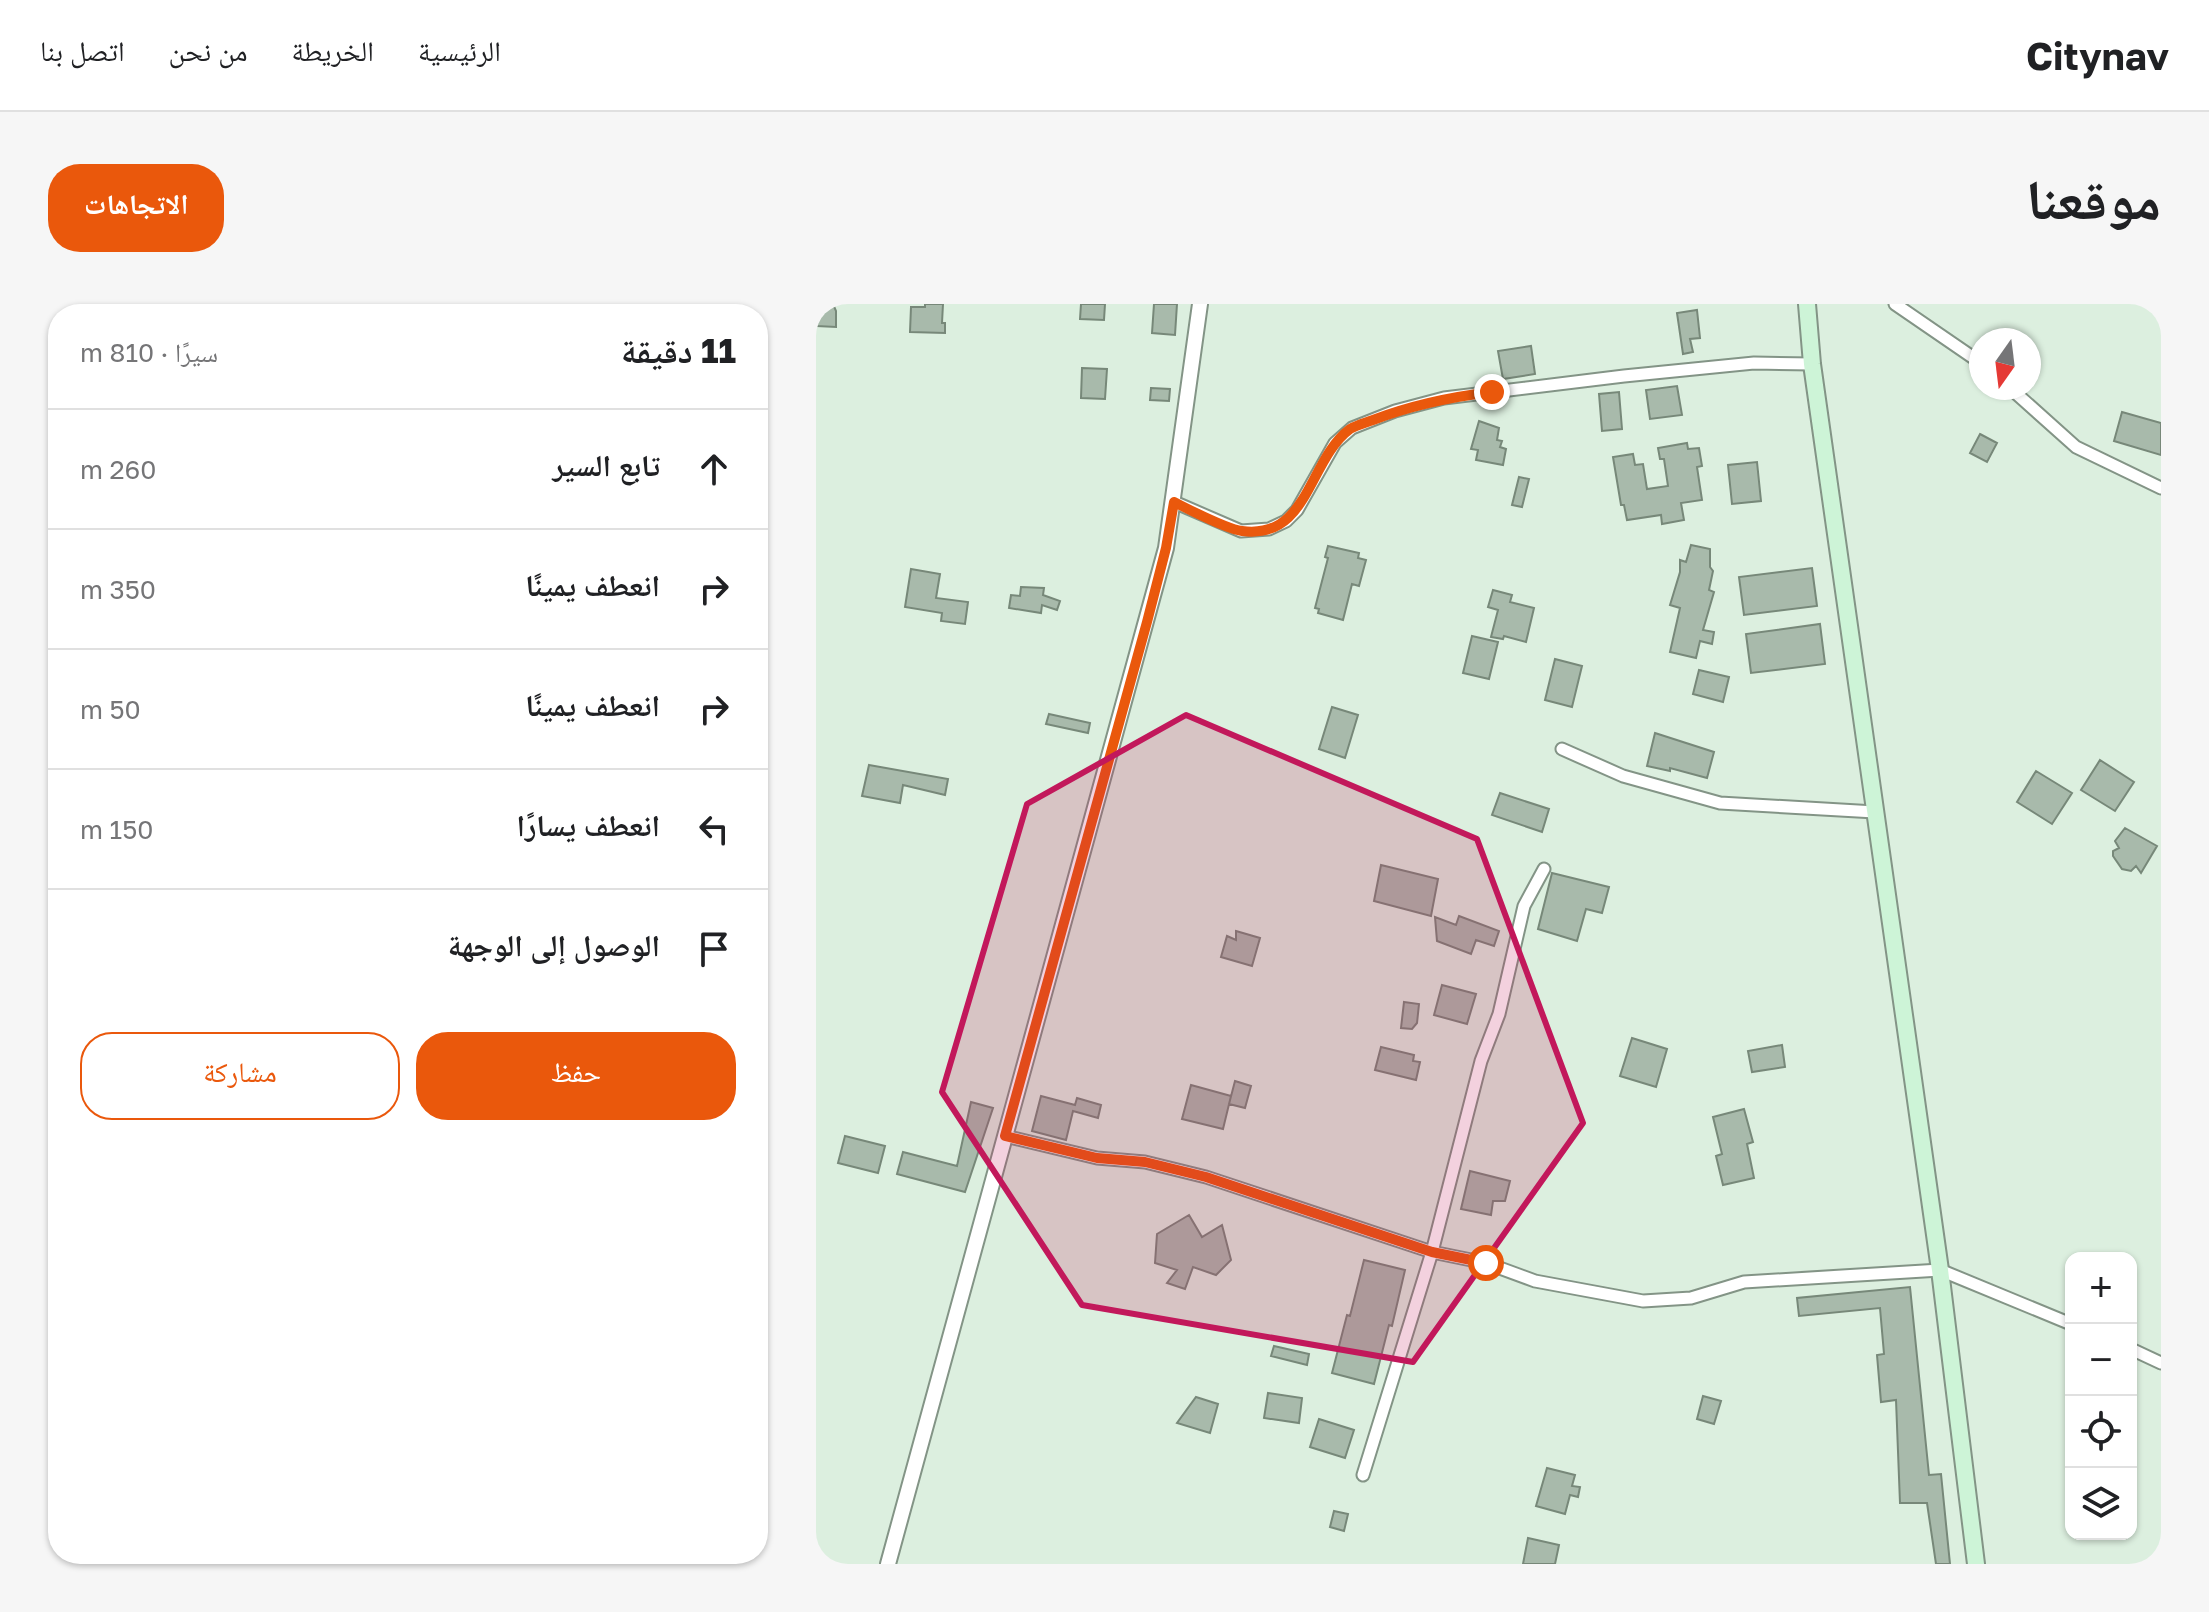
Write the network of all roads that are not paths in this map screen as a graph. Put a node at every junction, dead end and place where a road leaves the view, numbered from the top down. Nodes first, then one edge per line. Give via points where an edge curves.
1 (1200, 304) edge
2 (1807, 304) edge
3 (1895, 304) edge
4 (1969, 355) edge
5 (1812, 364) junction
6 (2023, 400) edge
7 (2161, 488) edge
8 (1174, 502) junction
9 (1562, 749) dead end
10 (1875, 812) junction
11 (1544, 869) dead end
12 (1005, 1136) junction
13 (1432, 1252) junction
14 (1940, 1270) junction
15 (2065, 1322) edge
16 (2137, 1351) edge
17 (2160, 1361) edge
18 (1363, 1475) dead end
19 (888, 1564) edge
20 (1976, 1564) edge

1 - 8 street
2 - 5 main road
3 - 4 street
5 - 8 street via 1754,363 1624,376 1444,398 1395,411 1352,428 1335,443 1297,510 1269,529 1241,531
5 - 10 main road
6 - 7 street via 2076,447
8 - 12 street via 1147,622
9 - 10 street via 1623,776 1720,803
10 - 14 main road
11 - 13 street via 1524,906
12 - 13 street via 1206,1177
12 - 19 street
13 - 14 street via 1486,1263 1535,1281 1643,1301 1691,1298 1744,1282
13 - 18 street
14 - 15 street
14 - 20 main road
16 - 17 street

